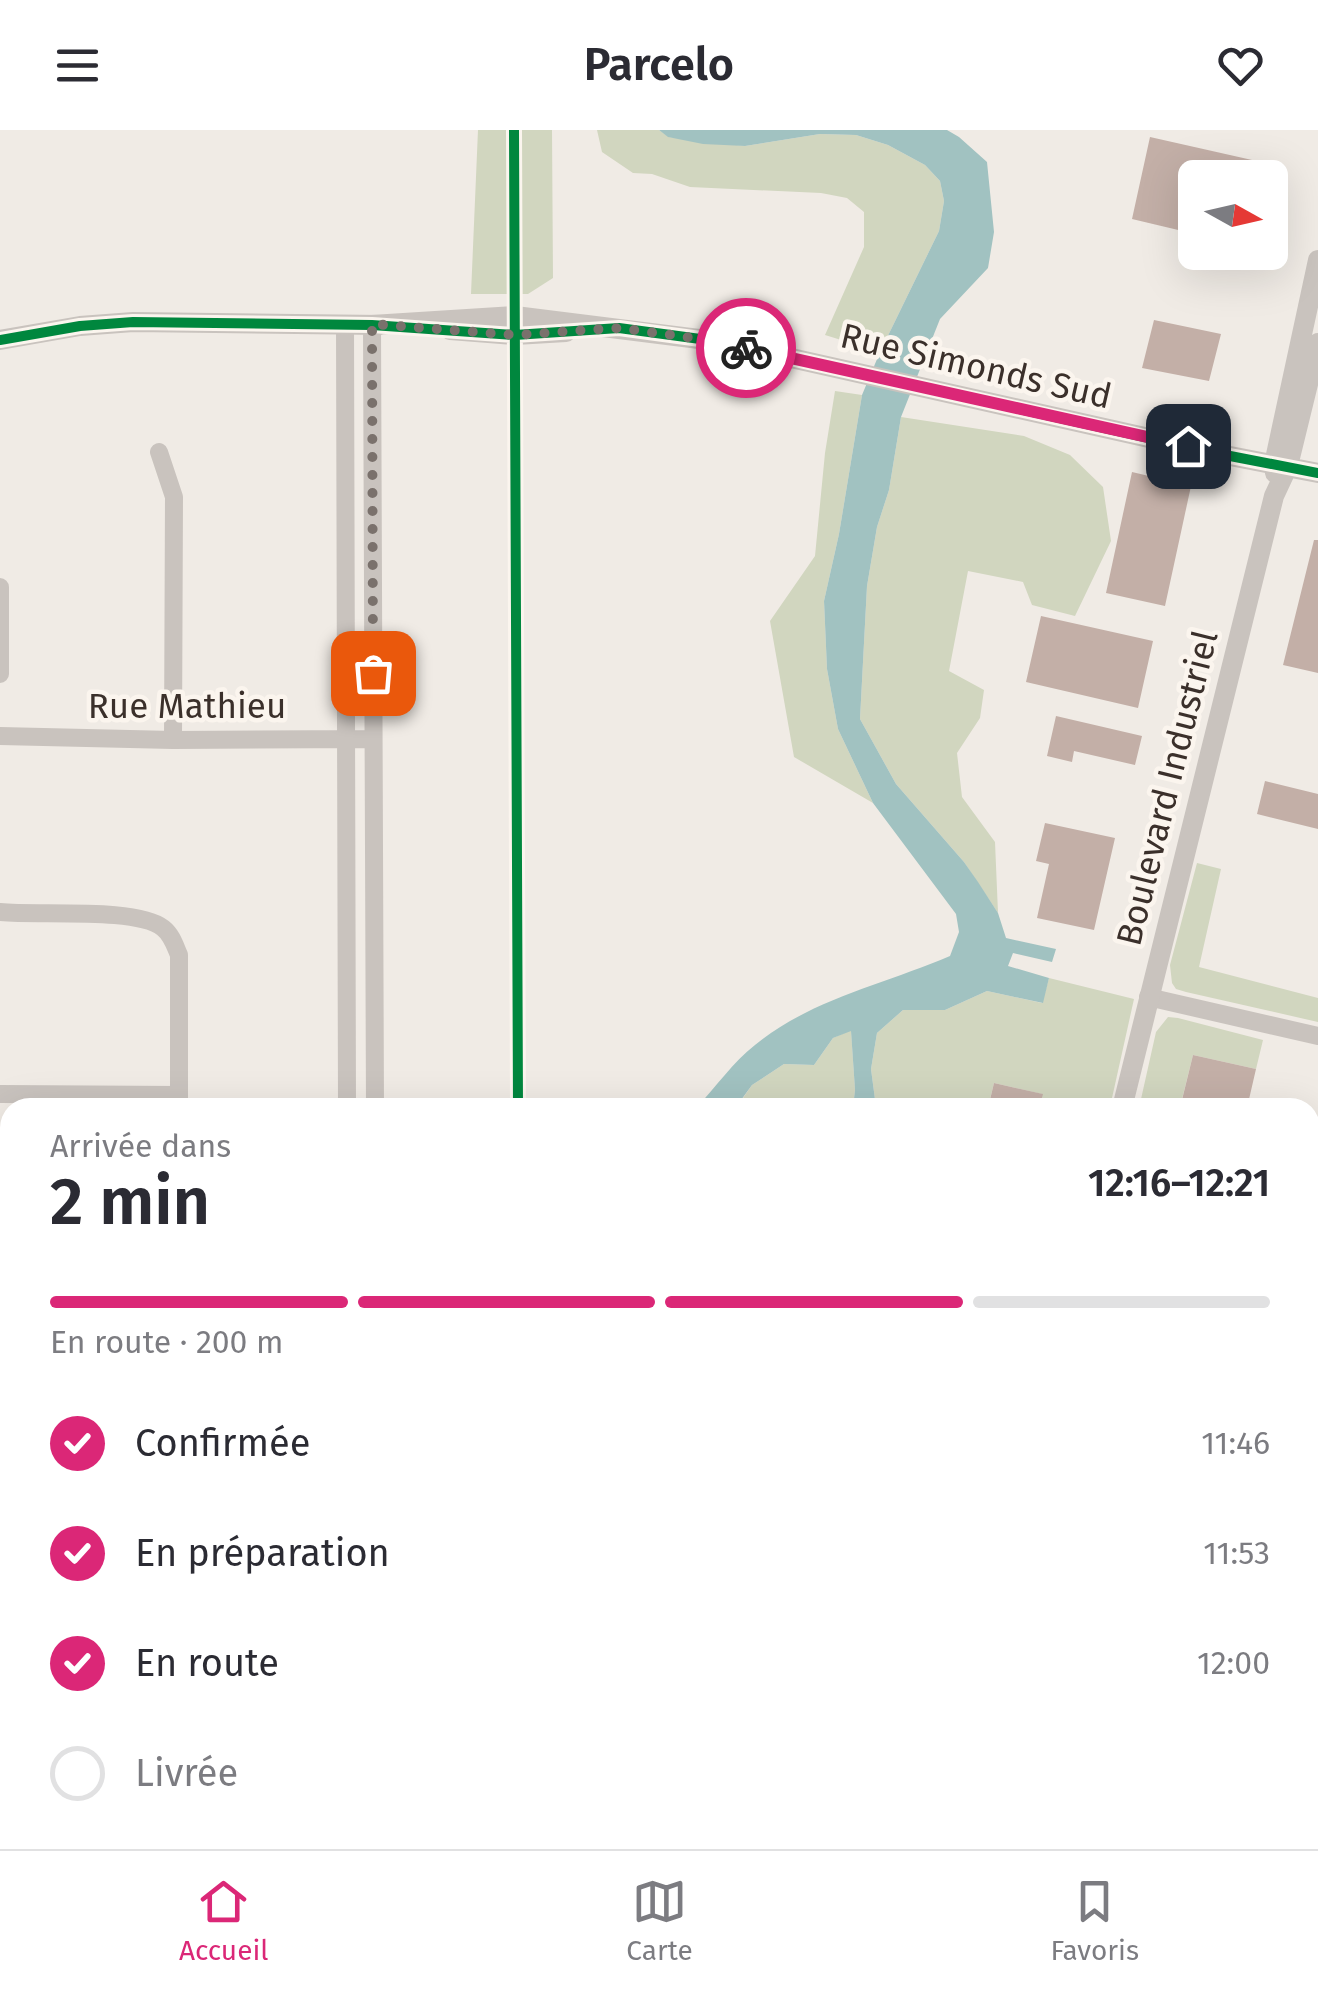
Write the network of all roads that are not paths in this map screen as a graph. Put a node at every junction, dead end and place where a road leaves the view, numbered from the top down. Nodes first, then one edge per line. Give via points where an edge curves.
1 (1318, 260) edge
2 (345, 324) junction
3 (372, 324) junction
4 (0, 340) edge
5 (1318, 343) edge
6 (159, 452) dead end
7 (1281, 465) junction
8 (1318, 473) edge
9 (346, 532) junction
10 (373, 532) junction
11 (0, 587) edge
12 (0, 674) edge
13 (0, 736) edge
14 (346, 739) junction
15 (374, 739) junction
16 (172, 740) junction
17 (347, 891) junction
18 (374, 891) junction
19 (0, 912) edge
20 (1148, 997) junction
21 (1318, 1036) edge
22 (347, 1076) junction
23 (375, 1076) junction
24 (0, 1094) edge
25 (102, 1098) edge
26 (179, 1098) edge
27 (347, 1098) edge
28 (375, 1098) edge
29 (1124, 1098) edge

1 - 7 street, Boulevard Industriel
2 - 3 street, Rue Simonds Sud
2 - 4 street, Rue Simonds Sud via 133,322
2 - 9 street
3 - 7 street, Rue Simonds Sud via 514,316 716,341
3 - 10 street
5 - 7 street, Boulevard Industriel
6 - 16 street via 174,497
7 - 8 street, Rue Simonds Sud
7 - 20 street, Boulevard Industriel
9 - 10 street
9 - 14 street
10 - 15 street
11 - 12 street
13 - 16 street, Rue Mathieu
14 - 15 street, Rue Mathieu
14 - 16 street, Rue Mathieu
14 - 17 street
15 - 18 street
17 - 18 street
17 - 22 street
18 - 23 street
19 - 26 street via 140,918 162,926 179,955
20 - 21 street
20 - 29 street, Boulevard Industriel
22 - 23 street
22 - 27 street
23 - 28 street
24 - 25 street

